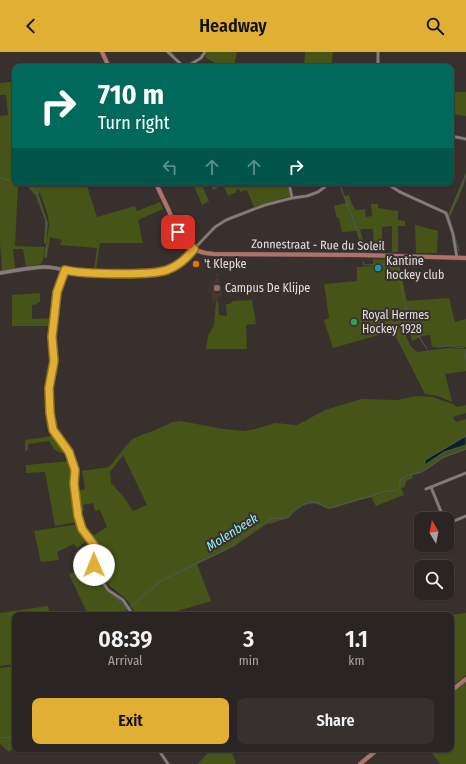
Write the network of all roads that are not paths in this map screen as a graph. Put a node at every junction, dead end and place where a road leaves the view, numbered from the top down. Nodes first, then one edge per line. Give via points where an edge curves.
1 (102, 52) edge
2 (168, 52) edge
3 (205, 52) edge
4 (378, 52) edge
5 (108, 64) edge
6 (182, 64) edge
7 (190, 64) edge
8 (378, 64) edge
9 (454, 137) edge
10 (466, 139) edge
11 (157, 186) edge
12 (290, 186) edge
13 (325, 186) edge
14 (391, 186) edge
15 (292, 198) junction
16 (194, 249) junction
17 (457, 258) junction
18 (466, 258) edge
19 (65, 270) junction
20 (0, 273) edge
21 (466, 473) edge
22 (431, 487) junction
23 (426, 488) dead end
24 (441, 512) edge
25 (466, 516) edge
26 (454, 521) edge
27 (131, 612) edge
28 (466, 679) edge
29 (454, 689) edge
30 (160, 752) edge
31 (374, 752) edge
32 (168, 764) edge
33 (360, 764) edge

1 - 5 main road
2 - 6 street
3 - 7 street via 201,58
4 - 8 street
9 - 10 street
11 - 16 main road via 180,237
12 - 15 street
13 - 15 street via 306,197
14 - 17 street via 446,213
15 - 16 street via 258,207 226,220 215,227
16 - 17 main road, Zonnestraat - Rue du Soleil via 211,254
16 - 19 street via 187,258 174,266 155,272
17 - 18 main road, Zonnestraat - Rue du Soleil
19 - 20 street via 39,267
19 - 27 street via 57,292 51,340 54,361 49,393 52,427 54,434 70,455 75,470 78,516 82,529 94,545 96,572 108,590 122,599
21 - 22 street
22 - 23 street
22 - 24 street
25 - 26 street
28 - 29 main road
30 - 32 street
31 - 33 main road

